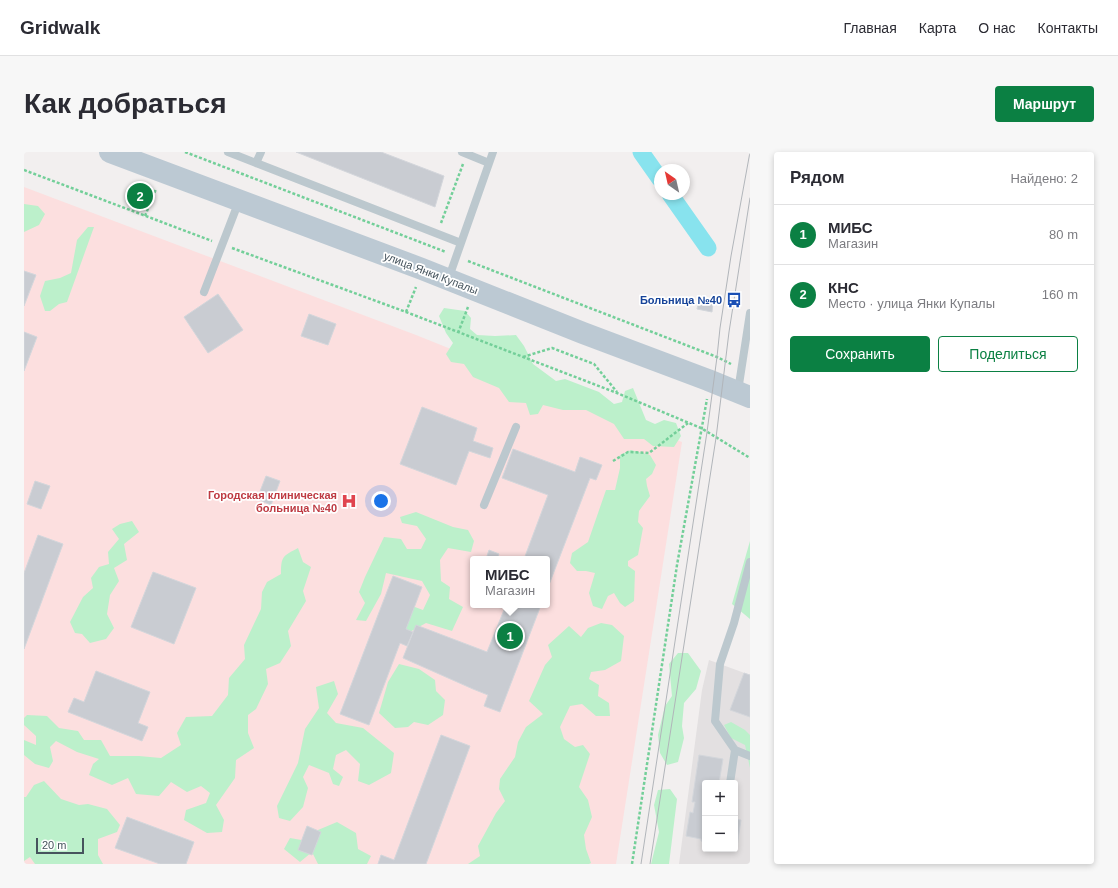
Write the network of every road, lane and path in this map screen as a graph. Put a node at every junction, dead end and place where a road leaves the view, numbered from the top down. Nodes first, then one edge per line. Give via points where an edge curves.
1 (110, 152) edge
2 (185, 152) edge
3 (228, 152) edge
4 (261, 152) edge
5 (462, 152) edge
6 (493, 152) edge
7 (256, 163) junction
8 (489, 163) junction
9 (24, 170) edge
10 (239, 201) junction
11 (461, 243) junction
12 (222, 245) junction
13 (457, 256) junction
14 (448, 280) junction
15 (204, 292) dead end
16 (750, 313) edge
17 (523, 357) junction
18 (726, 361) dead end
19 (617, 393) junction
20 (744, 395) edge
21 (707, 398) dead end
22 (688, 423) junction
23 (516, 427) dead end
24 (701, 428) junction
25 (750, 458) edge
26 (613, 461) dead end
27 (484, 505) dead end
28 (750, 562) edge
29 (735, 750) junction
30 (750, 756) edge
31 (730, 780) edge
32 (632, 864) edge

1 - 10 street, улица Янки Купалы
2 - 13 path
3 - 7 lane
4 - 7 lane
5 - 8 lane
6 - 8 lane
7 - 11 lane
8 - 11 lane
9 - 12 path
10 - 12 lane
10 - 14 street, улица Янки Купалы
11 - 13 lane
12 - 15 lane
12 - 17 path
13 - 14 lane
13 - 18 path
14 - 20 street, улица Янки Купалы
16 - 20 lane
17 - 19 path
17 - 19 path via 552,348 594,364
19 - 22 path
21 - 24 path
22 - 24 path
22 - 26 path via 648,453 628,452
23 - 27 lane
24 - 25 path
24 - 32 path via 677,565
28 - 29 lane via 720,664 715,721
29 - 30 lane
29 - 31 lane

